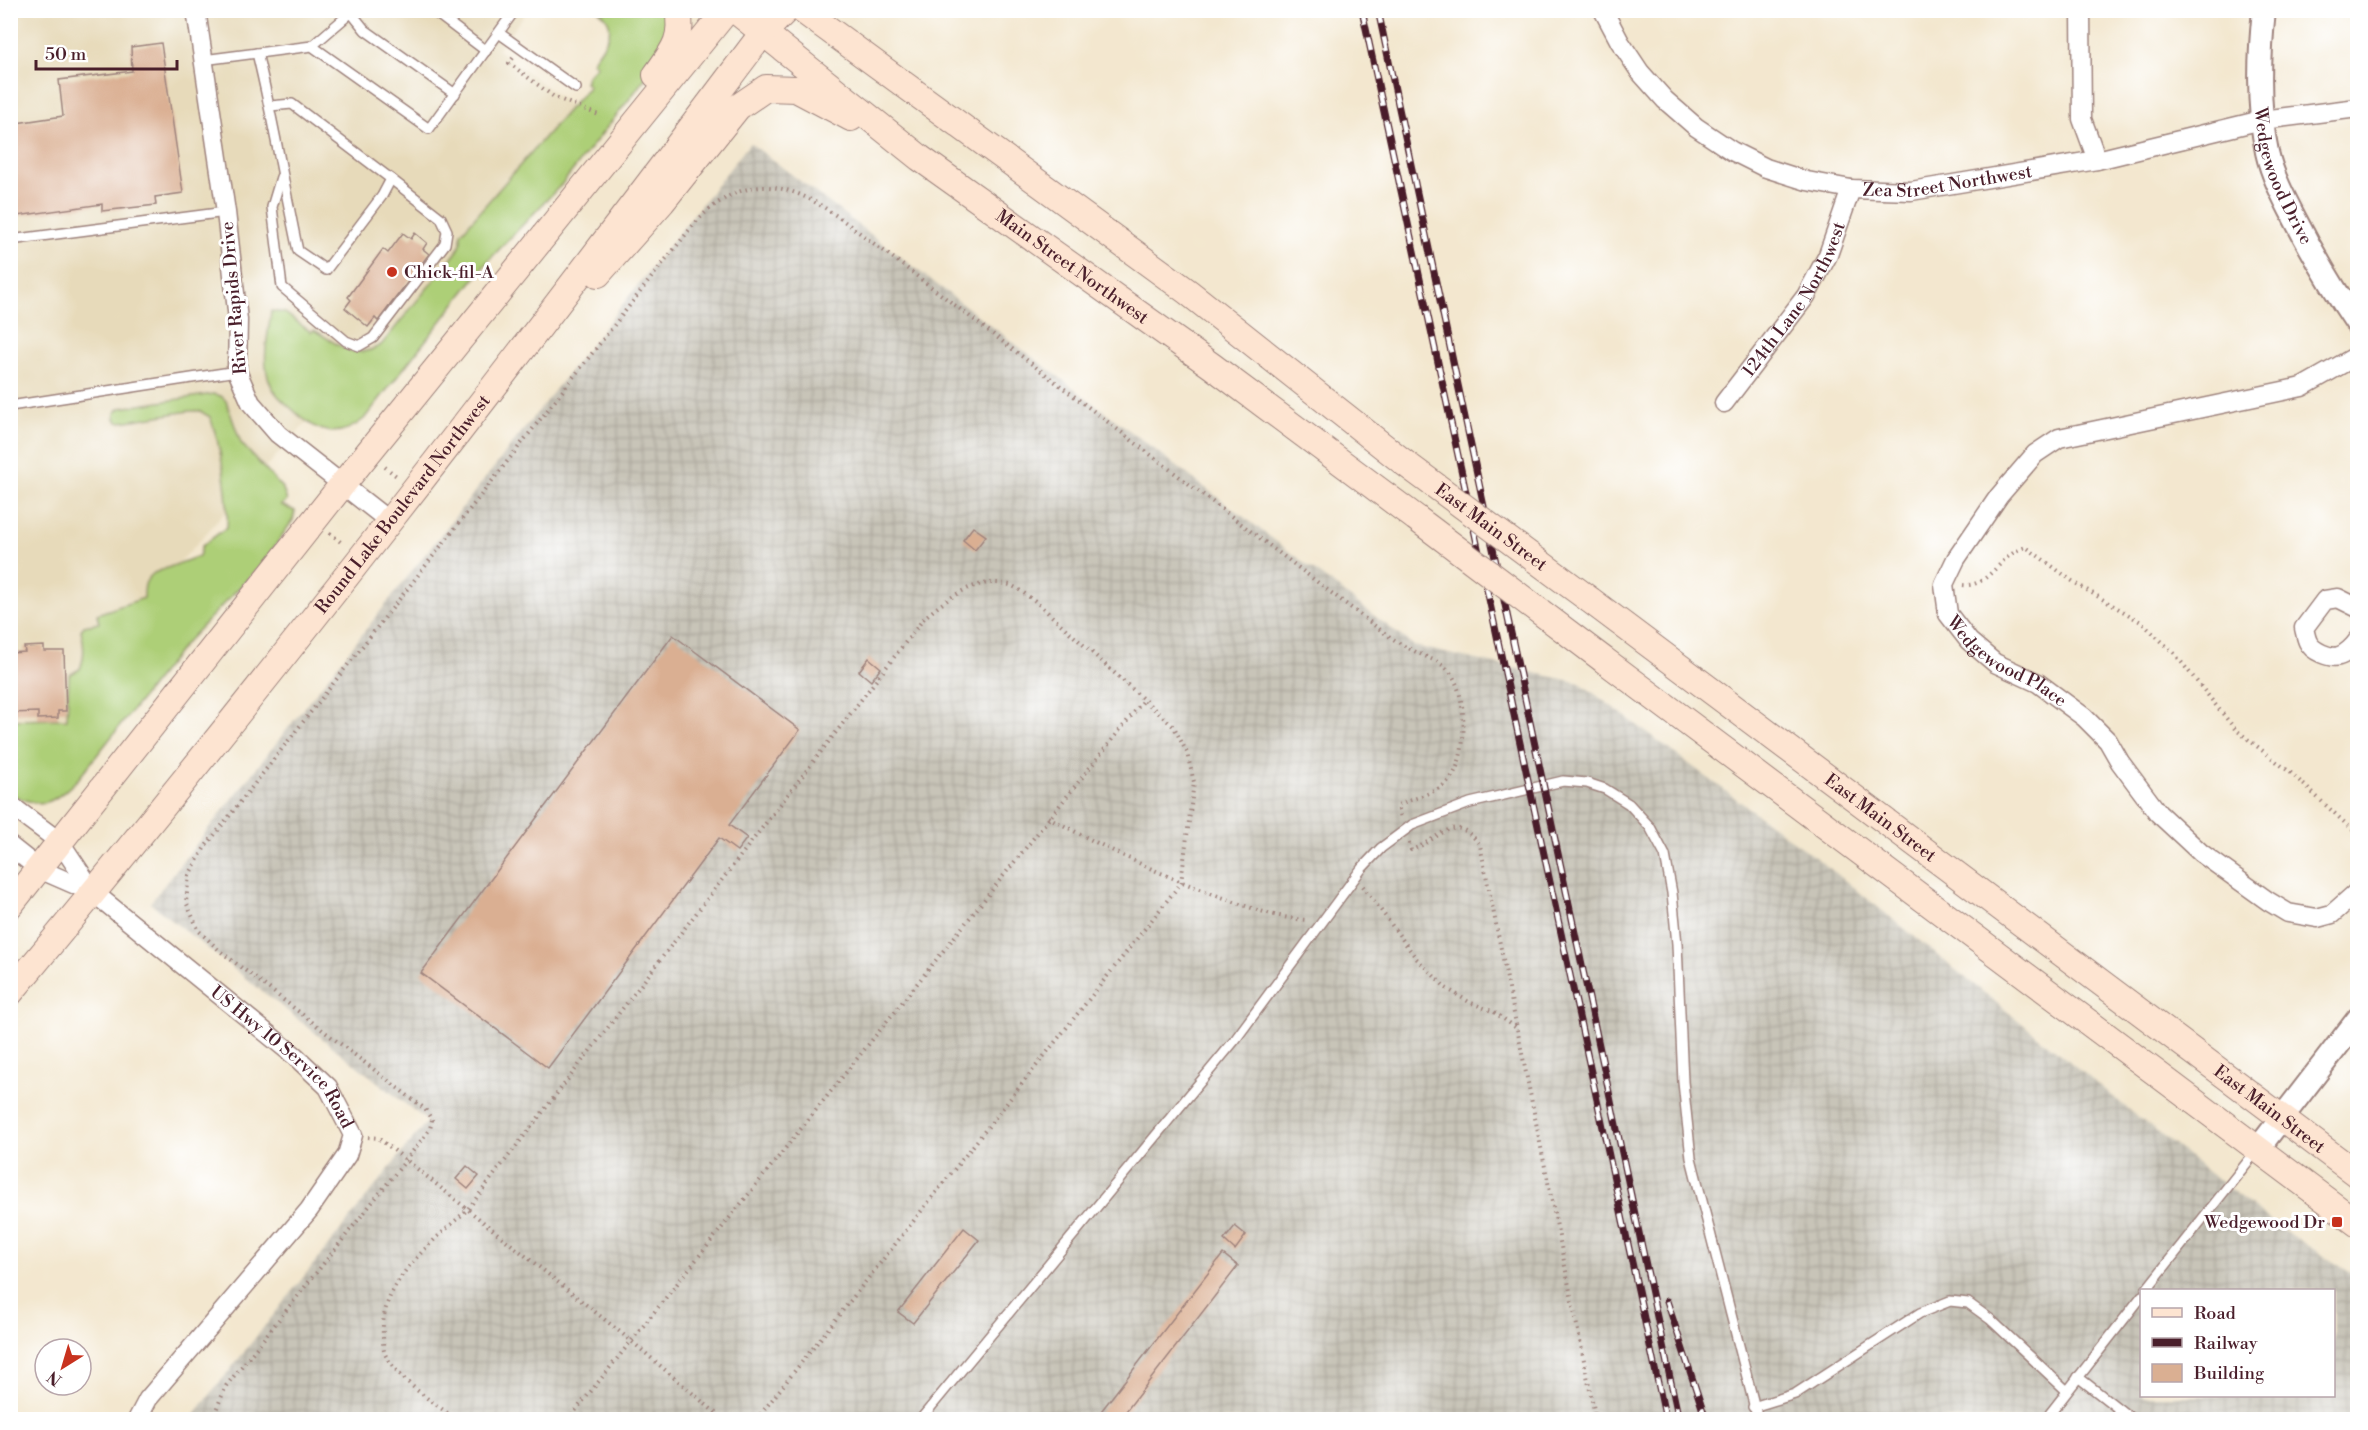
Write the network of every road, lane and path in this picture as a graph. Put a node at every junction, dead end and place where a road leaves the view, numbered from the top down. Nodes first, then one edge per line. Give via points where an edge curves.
1 (196, 10) edge
2 (432, 10) edge
3 (515, 10) edge
4 (678, 10) edge
5 (727, 10) edge
6 (735, 10) edge
7 (786, 10) edge
8 (802, 10) edge
9 (1603, 10) edge
10 (2081, 10) edge
11 (2264, 10) edge
12 (352, 12) edge
13 (499, 33) junction
14 (762, 34) junction
15 (312, 46) junction
16 (521, 48) junction
17 (486, 51) junction
18 (257, 53) junction
19 (203, 60) junction
20 (576, 88) dead end
21 (455, 94) junction
22 (270, 106) junction
23 (2358, 108) edge
24 (601, 116) dead end
25 (2262, 120) junction
26 (880, 126) junction
27 (612, 152) junction
28 (2097, 160) junction
29 (281, 174) junction
30 (391, 179) junction
31 (1851, 189) junction
32 (226, 212) junction
33 (10, 240) edge
34 (558, 302) junction
35 (2358, 326) edge
36 (2358, 355) edge
37 (237, 371) junction
38 (1724, 403) dead end
39 (10, 406) edge
40 (385, 467) dead end
41 (402, 481) dead end
42 (342, 485) junction
43 (1416, 518) joint
44 (389, 521) junction
45 (329, 532) dead end
46 (343, 544) dead end
47 (1944, 584) junction
48 (2358, 608) edge
49 (2358, 640) edge
50 (1144, 700) junction
51 (10, 805) edge
52 (1048, 817) junction
53 (1404, 831) junction
54 (2358, 835) edge
55 (60, 842) junction
56 (10, 846) edge
57 (39, 868) junction
58 (1357, 876) junction
59 (1181, 883) junction
60 (2358, 891) edge
61 (94, 893) junction
62 (10, 905) edge
63 (1324, 920) junction
64 (10, 993) edge
65 (2358, 1019) edge
66 (1516, 1028) junction
67 (2282, 1117) junction
68 (352, 1135) junction
69 (2257, 1150) junction
70 (406, 1160) junction
71 (2358, 1175) edge
72 (467, 1210) junction
73 (2358, 1224) edge
74 (2147, 1289) edge
75 (2140, 1299) edge
76 (630, 1340) junction
77 (2078, 1377) junction
78 (2067, 1391) junction
79 (1753, 1407) junction
80 (2120, 1410) junction
81 (137, 1419) edge
82 (214, 1419) edge
83 (457, 1419) edge
84 (568, 1419) edge
85 (724, 1419) edge
86 (756, 1419) edge
87 (922, 1419) edge
88 (1596, 1419) edge
89 (1758, 1419) edge
90 (2045, 1419) edge
91 (2112, 1419) edge
92 (2133, 1419) edge

1 - 19 street, River Rapids Drive
2 - 17 lane
3 - 13 lane
4 - 27 main road via 678,42 623,122
5 - 27 main road
6 - 14 main road, Main Street Northwest
7 - 14 main road, Round Lake Boulevard Northwest
8 - 67 main road, East Main Street, bridge via 1188,292 1402,461
9 - 31 street, Zea Street Northwest via 1640,72 1696,128 1766,168
10 - 28 street via 2082,119
11 - 25 street, Wedgewood Drive via 2260,51
12 - 15 lane
12 - 21 lane via 366,30
13 - 16 lane
13 - 17 lane
14 - 26 main road, Main Street Northwest
14 - 34 main road, Round Lake Boulevard Northwest
15 - 18 lane
15 - 21 lane via 429,129
16 - 20 lane
16 - 24 path via 509,63 554,97
17 - 21 lane
18 - 19 lane
18 - 22 lane
19 - 32 street, River Rapids Drive
22 - 29 lane
22 - 30 lane via 292,104
23 - 25 street, Zea Street Northwest
25 - 28 street, Zea Street Northwest
25 - 35 street, Wedgewood Drive via 2267,153 2280,190 2322,271
26 - 34 main road via 856,121 796,89 766,88 738,107 601,272
26 - 43 main road, Main Street Northwest
27 - 42 main road
28 - 31 street, Zea Street Northwest via 1911,192
29 - 30 lane via 298,251 327,270
29 - 30 lane via 272,207 282,287 346,341 359,346 373,338 445,244 447,231 441,218
31 - 38 street, 124th Lane Northwest via 1828,255 1806,296
32 - 33 lane
32 - 37 street, River Rapids Drive via 238,320
34 - 44 main road, Round Lake Boulevard Northwest
36 - 47 street, Wedgewood Place via 2302,387 2059,438 2035,454 1999,496 1956,559
37 - 39 lane
37 - 42 street, River Rapids Drive via 250,403 278,434
40 - 41 path
42 - 44 street, River Rapids Drive
42 - 55 main road
43 - 69 main road, East Main Street, bridge
44 - 61 main road, Round Lake Boulevard Northwest
45 - 46 path
47 - 54 path via 1973,586 2015,550 2026,548 2075,583 2141,621 2174,653 2235,729 2291,773
47 - 60 street, Wedgewood Place via 1948,614 1969,641 1995,663 2038,683 2084,717 2108,741 2158,813 2201,853 2278,907 2303,917 2332,914
48 - 49 street via 2338,598 2325,600 2304,628 2308,644 2331,656 2339,656
50 - 52 path
50 - 59 path via 1174,727 1187,753 1194,782
50 - 72 path via 1034,600 1012,586 985,582 946,600 925,617
51 - 55 street
52 - 59 path
52 - 76 path
53 - 58 lane
53 - 66 path via 1411,850 1426,845 1443,831 1457,828 1470,831 1480,844
53 - 70 path via 1398,805 1449,781 1464,745 1458,689 1451,673 1438,661 1395,640 1367,620 819,205 790,189 761,186 733,194 705,213 666,259 205,848 189,875 186,902 199,931 425,1109 432,1120 430,1129
53 - 79 lane via 1470,804 1563,781 1605,789 1629,804 1650,827 1665,855 1672,893 1691,1158
55 - 57 main road
55 - 61 street
56 - 57 street
57 - 61 street
57 - 62 main road
58 - 63 lane
58 - 66 path via 1416,958 1446,988
59 - 63 path via 1297,920
59 - 86 path
61 - 64 main road, Round Lake Boulevard Northwest
61 - 68 street, US Hwy 10 Service Road via 295,1056 328,1087
63 - 87 lane via 1236,1040
65 - 67 street
66 - 88 path
67 - 69 street
67 - 71 main road, East Main Street
68 - 70 path via 378,1138
68 - 81 street, US Hwy 10 Service Road via 346,1155 309,1210 148,1399
69 - 73 main road, East Main Street
69 - 74 lane
70 - 72 path
70 - 82 path via 226,1386
72 - 76 path
72 - 83 path via 410,1263 390,1294 382,1323 384,1353 402,1377
75 - 77 lane
76 - 84 path
76 - 85 path
77 - 78 lane
77 - 80 lane
78 - 79 lane via 1990,1319 1968,1303 1950,1301 1920,1312 1795,1395
78 - 90 lane
79 - 89 lane
80 - 91 lane
80 - 92 lane

